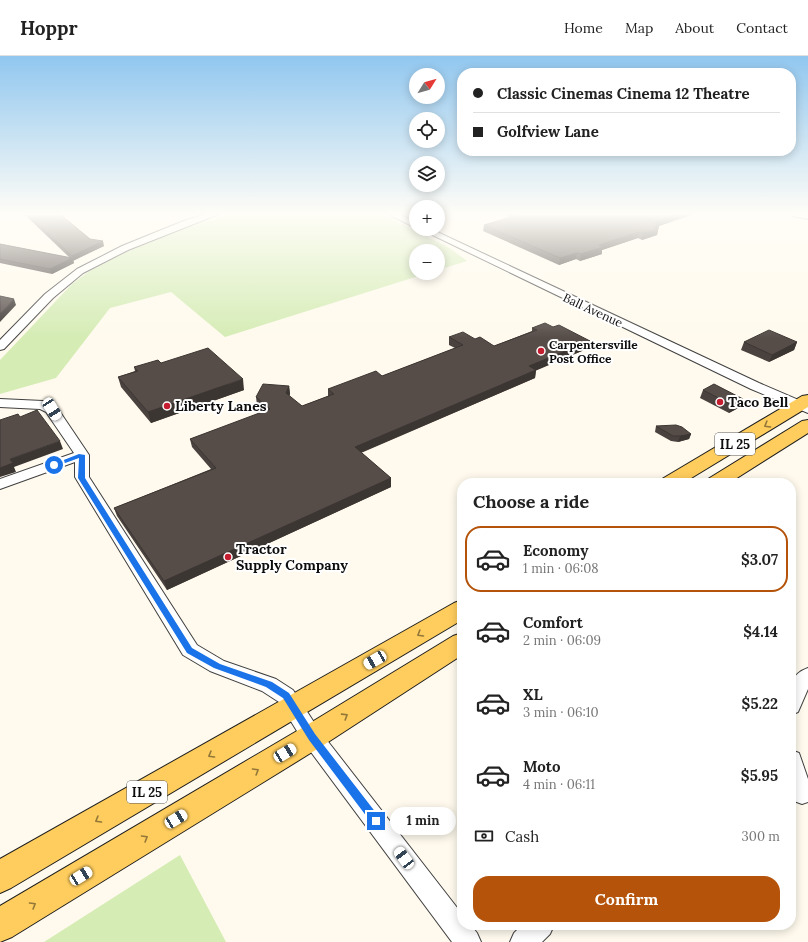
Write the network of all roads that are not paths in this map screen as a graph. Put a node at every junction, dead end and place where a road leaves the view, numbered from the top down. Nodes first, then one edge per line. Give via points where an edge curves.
1 (111, 255) edge
2 (480, 255) edge
3 (0, 347) edge
4 (0, 403) edge
5 (805, 405) edge
6 (808, 425) edge
7 (82, 455) junction
8 (678, 478) edge
9 (723, 478) edge
10 (0, 484) edge
11 (457, 611) edge
12 (457, 646) edge
13 (808, 676) edge
14 (796, 694) edge
15 (293, 707) junction
16 (312, 737) junction
17 (796, 779) edge
18 (800, 795) edge
19 (0, 877) edge
20 (0, 925) edge
21 (457, 928) edge
22 (459, 930) edge
23 (536, 930) edge
24 (468, 942) edge
25 (523, 942) edge

1 - 3 street via 63,283
2 - 5 street, Ball Avenue via 755,386
4 - 7 street via 43,405 52,409
5 -> 8 main road, IL 25
6 - 9 main road, IL 25
7 - 10 street
7 - 15 street via 82,478 190,650 217,666 269,685 286,696
11 -> 15 main road, IL 25
16 -> 12 main road, IL 25
13 - 14 street via 801,682
15 - 16 street
15 -> 19 main road, IL 25
20 -> 16 main road, IL 25
16 - 21 street
17 - 18 street
22 - 24 street
23 - 25 street

